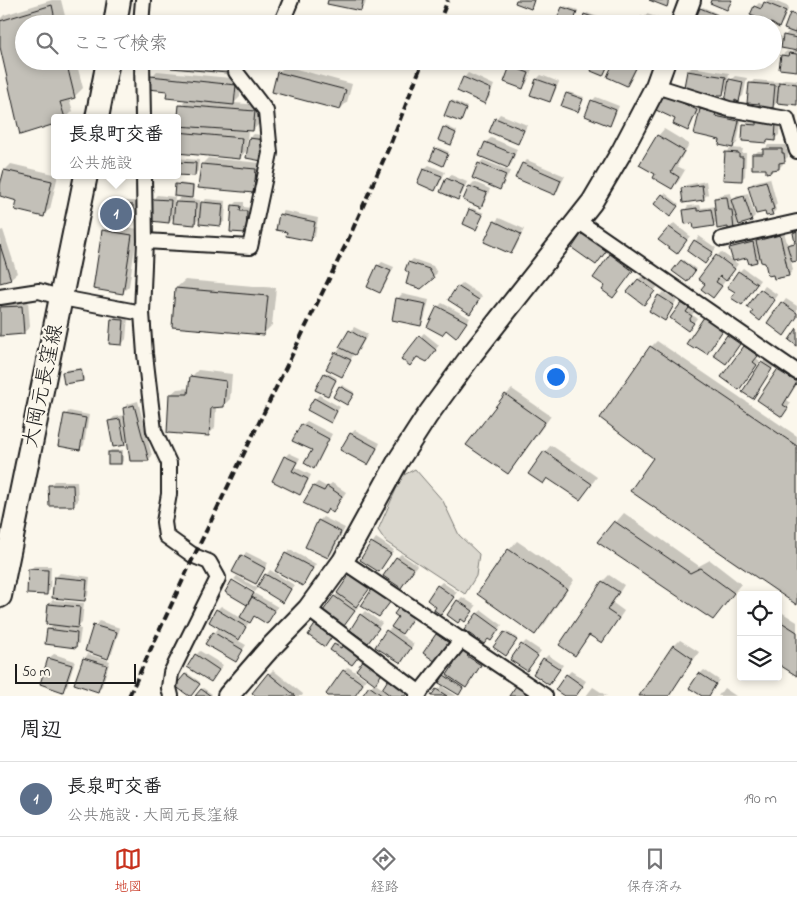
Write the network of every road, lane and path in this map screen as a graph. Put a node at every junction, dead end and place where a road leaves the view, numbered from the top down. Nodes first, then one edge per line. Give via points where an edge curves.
1 (119, 0) edge
2 (143, 0) edge
3 (291, 0) edge
4 (690, 0) edge
5 (116, 15) edge
6 (142, 15) edge
7 (285, 15) edge
8 (684, 15) edge
9 (106, 70) edge
10 (142, 70) edge
11 (236, 70) edge
12 (662, 70) edge
13 (656, 86) junction
14 (98, 114) edge
15 (142, 114) edge
16 (797, 151) edge
17 (85, 179) edge
18 (144, 179) edge
19 (578, 221) junction
20 (797, 222) edge
21 (722, 239) dead end
22 (145, 241) junction
23 (0, 297) edge
24 (62, 298) junction
25 (142, 313) junction
26 (797, 372) edge
27 (343, 560) junction
28 (0, 596) edge
29 (308, 609) junction
30 (462, 639) junction
31 (418, 694) edge
32 (171, 696) edge
33 (228, 696) edge
34 (545, 696) edge

1 - 5 main road
2 - 6 street
3 - 7 street
4 - 8 street
9 - 14 main road
10 - 15 street
11 - 22 street via 266,111 270,153 250,247
12 - 13 street
13 - 16 street via 729,109 787,119
13 - 19 street via 622,151
17 - 24 main road, 大岡元長窪線
18 - 22 street
19 - 26 street
19 - 27 street via 472,353 427,416
20 - 21 street
22 - 25 street
23 - 24 street via 39,290
24 - 25 street
24 - 28 main road, 大岡元長窪線
25 - 32 street via 154,430 169,463 169,494 164,522 166,536 194,556 209,562 218,578 172,673 168,688
27 - 29 street
27 - 30 street
29 - 31 street
29 - 33 street
30 - 31 street
30 - 34 street

